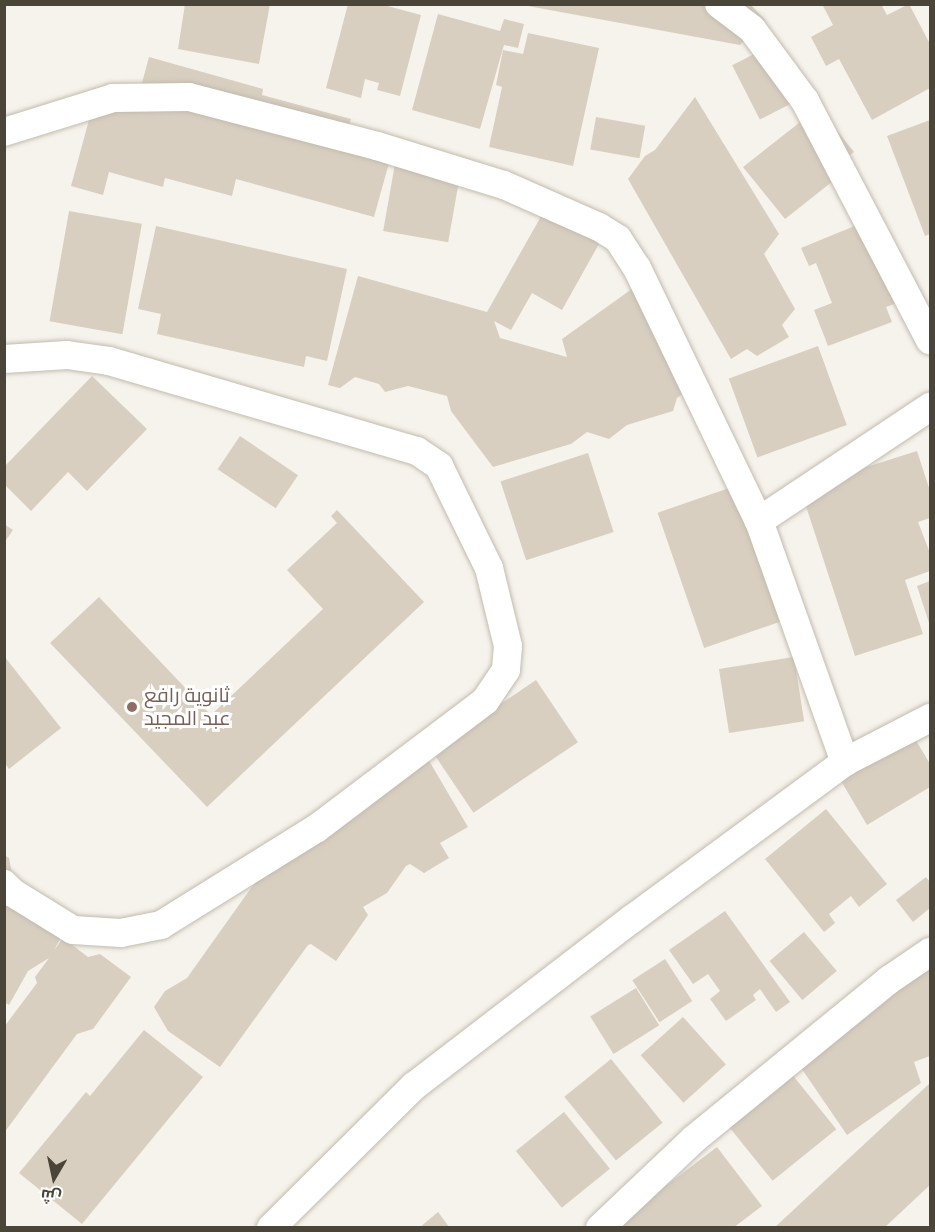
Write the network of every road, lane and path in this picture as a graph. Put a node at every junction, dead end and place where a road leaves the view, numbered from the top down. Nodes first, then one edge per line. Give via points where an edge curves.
1 (719, 4) edge
2 (4, 132) edge
3 (930, 340) edge
4 (4, 359) edge
5 (930, 407) edge
6 (759, 521) junction
7 (930, 718) edge
8 (845, 762) junction
9 (4, 884) edge
10 (930, 952) edge
11 (271, 1227) edge
12 (600, 1227) edge

1 - 3 street via 752,29 805,101
2 - 6 street via 113,98 189,97 377,146 504,185 599,227 618,238 637,268
4 - 9 street via 67,355 109,361 417,451 439,466 489,568 508,646 506,670 485,701 316,828 161,925 121,933 73,930
5 - 6 street
6 - 8 street
7 - 8 street
8 - 11 street via 414,1086
10 - 12 street via 889,980 694,1139

